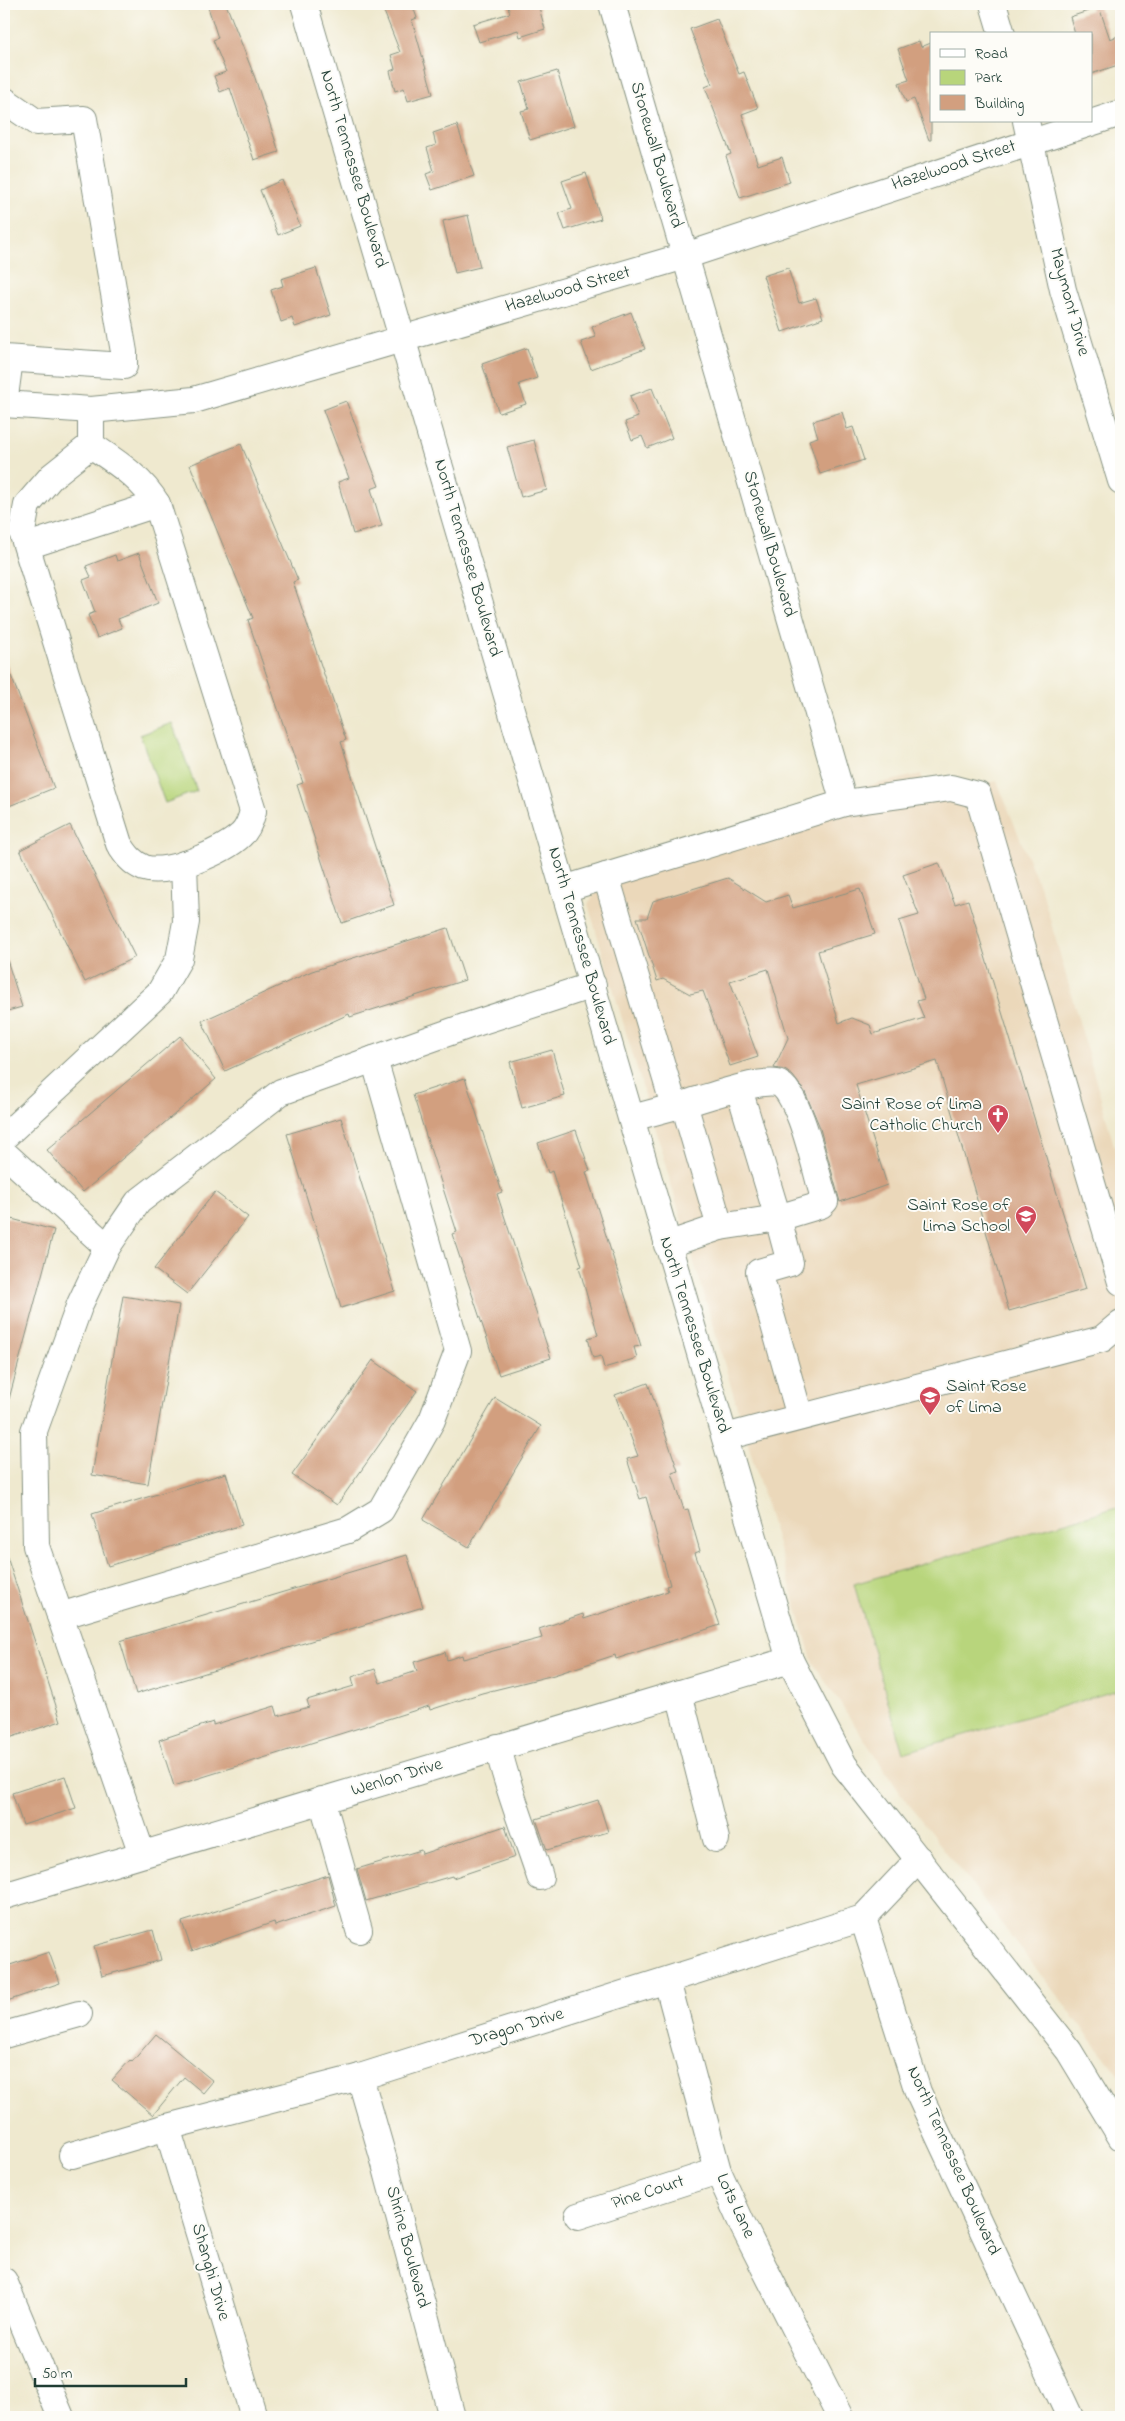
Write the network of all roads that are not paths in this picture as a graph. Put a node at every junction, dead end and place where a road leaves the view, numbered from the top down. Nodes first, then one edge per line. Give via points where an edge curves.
1 (304, 4) edge
2 (612, 4) edge
3 (993, 4) edge
4 (1001, 32) edge
5 (4, 100) edge
6 (1121, 113) edge
7 (1092, 119) edge
8 (1075, 122) edge
9 (1029, 131) edge
10 (685, 256) junction
11 (402, 338) junction
12 (7, 358) edge
13 (4, 404) edge
14 (91, 410) junction
15 (91, 445) junction
16 (1121, 481) edge
17 (157, 504) junction
18 (27, 546) junction
19 (844, 804) junction
20 (184, 864) junction
21 (606, 876) junction
22 (564, 888) junction
23 (593, 985) junction
24 (374, 1058) junction
25 (739, 1089) junction
26 (679, 1105) junction
27 (632, 1118) junction
28 (4, 1137) edge
29 (4, 1153) edge
30 (778, 1218) junction
31 (720, 1227) junction
32 (667, 1245) junction
33 (107, 1247) junction
34 (1121, 1282) edge
35 (1121, 1323) edge
36 (800, 1417) junction
37 (725, 1437) junction
38 (60, 1616) junction
39 (790, 1660) junction
40 (679, 1693) junction
41 (498, 1747) junction
42 (322, 1800) junction
43 (716, 1839) dead end
44 (142, 1854) junction
45 (919, 1859) junction
46 (540, 1877) dead end
47 (4, 1896) edge
48 (863, 1918) junction
49 (359, 1930) dead end
50 (666, 1981) junction
51 (79, 2014) dead end
52 (4, 2035) edge
53 (360, 2077) junction
54 (167, 2127) junction
55 (1121, 2137) edge
56 (72, 2155) dead end
57 (718, 2171) junction
58 (578, 2216) dead end
59 (4, 2281) edge
60 (61, 2417) edge
61 (254, 2417) edge
62 (452, 2417) edge
63 (840, 2417) edge
64 (1070, 2417) edge

1 - 11 street, North Tennessee Boulevard
2 - 10 street, Stonewall Boulevard
3 - 4 street
5 - 12 street via 36,122 84,119 124,366
6 - 7 street, Hazelwood Street
8 - 9 street, Hazelwood Street
9 - 10 street, Hazelwood Street
9 - 16 street, Maymont Drive via 1063,290
10 - 11 street, Hazelwood Street
10 - 19 street, Stonewall Boulevard
11 - 14 street, Hazelwood Street via 194,400
11 - 22 street, North Tennessee Boulevard
12 - 13 street
13 - 14 street, Hazelwood Street
14 - 15 street
15 - 17 street via 127,470 148,489
15 - 18 street via 52,476 27,504 22,532
17 - 18 street
17 - 20 street via 253,811 243,834 224,848
18 - 20 street via 119,844 128,858 145,868 165,869
19 - 21 street
19 - 34 street via 951,788 978,795
20 - 28 street via 186,922 179,959 160,992
21 - 22 street
21 - 26 street
22 - 23 street, North Tennessee Boulevard
23 - 24 street
23 - 27 street, North Tennessee Boulevard
24 - 33 street via 281,1092 138,1202
24 - 38 street via 458,1351 432,1420 381,1510 348,1530
25 - 26 street
25 - 30 street
25 - 30 street via 764,1082 779,1083 786,1088 795,1102 822,1188 825,1201 821,1205
26 - 27 street
26 - 31 street
27 - 32 street, North Tennessee Boulevard
29 - 33 street
30 - 31 street
30 - 36 street via 790,1263 759,1272
31 - 32 street
32 - 37 street, North Tennessee Boulevard
33 - 38 street via 80,1304 34,1431 36,1546
35 - 36 street via 1102,1338
36 - 37 street
37 - 39 street, North Tennessee Boulevard
38 - 44 street
39 - 40 street, Wenlon Drive
39 - 45 street, North Tennessee Boulevard via 844,1766
40 - 41 street, Wenlon Drive
40 - 43 street
41 - 42 street, Wenlon Drive
41 - 46 street via 506,1780
42 - 44 street, Wenlon Drive
42 - 49 street
44 - 47 street, Wenlon Drive
45 - 48 street
45 - 55 street, North Tennessee Boulevard via 1069,2051
48 - 50 street, Dragon Drive
48 - 64 street, North Tennessee Boulevard via 918,2092
50 - 53 street, Dragon Drive
50 - 57 street, Lots Lane
51 - 52 street
53 - 54 street, Dragon Drive
53 - 62 street, Shrine Boulevard
54 - 56 street, Dragon Drive
54 - 61 street, Shanghi Drive
57 - 58 street, Pine Court
57 - 63 street, Lots Lane
59 - 60 street

